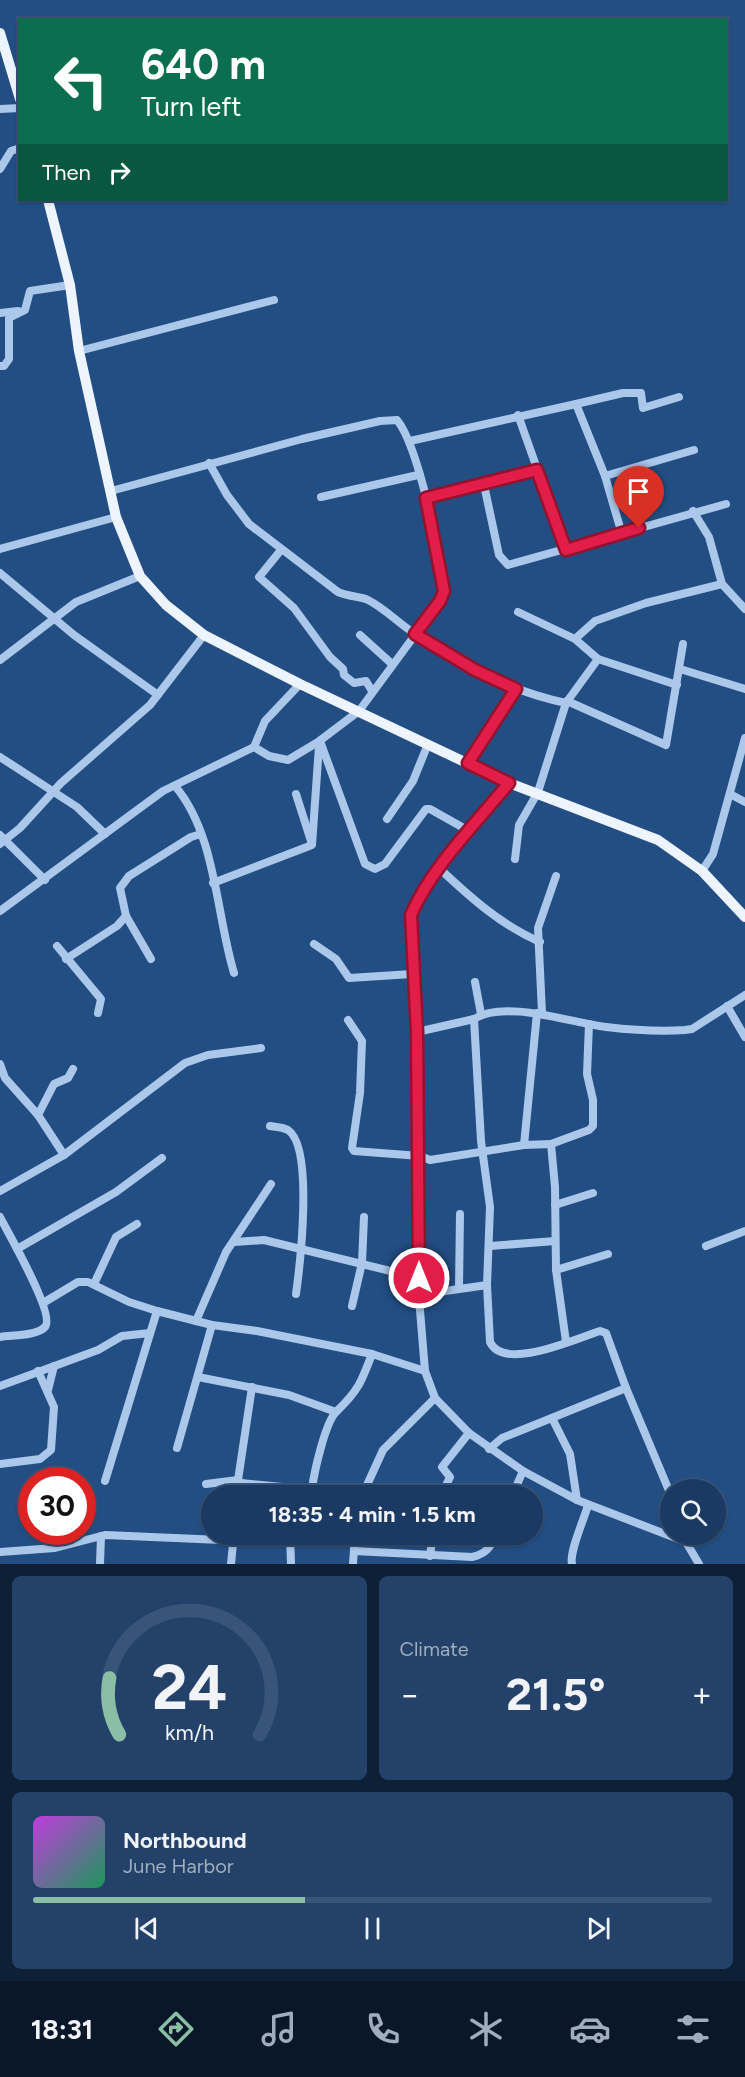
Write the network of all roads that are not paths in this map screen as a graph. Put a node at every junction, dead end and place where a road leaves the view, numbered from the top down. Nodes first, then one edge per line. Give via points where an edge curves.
1 (0, 33) edge
2 (18, 92) edge
3 (18, 108) edge
4 (0, 109) edge
5 (18, 149) edge
6 (0, 168) edge
7 (48, 201) edge
8 (70, 285) junction
9 (274, 300) dead end
10 (25, 310) junction
11 (0, 314) edge
12 (79, 351) junction
13 (0, 366) edge
14 (679, 397) dead end
15 (576, 404) junction
16 (518, 415) junction
17 (410, 441) junction
18 (694, 450) dead end
19 (209, 463) junction
20 (537, 470) junction
21 (418, 475) junction
22 (605, 476) junction
23 (484, 485) junction
24 (111, 491) junction
25 (321, 497) dead end
26 (426, 498) junction
27 (726, 504) dead end
28 (693, 512) junction
29 (116, 517) junction
30 (621, 531) junction
31 (0, 549) edge
32 (280, 550) junction
33 (566, 550) junction
34 (0, 573) edge
35 (140, 576) junction
36 (722, 584) junction
37 (745, 609) edge
38 (518, 612) dead end
39 (54, 618) junction
40 (360, 634) dead end
41 (415, 634) junction
42 (204, 635) junction
43 (575, 639) junction
44 (683, 644) dead end
45 (598, 659) junction
46 (0, 660) edge
47 (392, 664) junction
48 (680, 669) junction
49 (300, 684) junction
50 (677, 685) junction
51 (516, 689) junction
52 (745, 689) edge
53 (372, 691) junction
54 (158, 695) junction
55 (567, 702) junction
56 (359, 711) junction
57 (745, 738) edge
58 (319, 742) junction
59 (428, 744) junction
60 (254, 747) junction
61 (0, 757) edge
62 (468, 763) junction
63 (509, 783) junction
64 (175, 786) junction
65 (538, 792) junction
66 (53, 793) junction
67 (296, 794) dead end
68 (730, 795) junction
69 (745, 802) edge
70 (387, 819) dead end
71 (469, 831) junction
72 (105, 834) junction
73 (201, 834) junction
74 (2, 840) edge
75 (312, 845) junction
76 (515, 859) dead end
77 (440, 870) junction
78 (702, 871) junction
79 (556, 876) dead end
80 (45, 880) junction
81 (213, 883) junction
82 (0, 911) edge
83 (126, 916) junction
84 (745, 917) edge
85 (540, 942) junction
86 (314, 944) dead end
87 (57, 946) dead end
88 (66, 959) junction
89 (151, 959) dead end
90 (234, 973) dead end
91 (412, 974) junction
92 (475, 981) dead end
93 (745, 995) edge
94 (727, 1006) junction
95 (98, 1013) dead end
96 (540, 1013) junction
97 (477, 1017) junction
98 (348, 1020) dead end
99 (589, 1024) junction
100 (417, 1032) junction
101 (745, 1037) edge
102 (261, 1048) dead end
103 (0, 1064) edge
104 (73, 1070) dead end
105 (38, 1115) junction
106 (270, 1126) dead end
107 (551, 1144) junction
108 (524, 1145) junction
109 (483, 1152) junction
110 (64, 1155) junction
111 (420, 1156) junction
112 (162, 1158) dead end
113 (271, 1184) dead end
114 (0, 1191) edge
115 (593, 1193) dead end
116 (555, 1205) junction
117 (460, 1214) dead end
118 (0, 1217) edge
119 (364, 1217) dead end
120 (137, 1224) dead end
121 (745, 1232) edge
122 (555, 1241) junction
123 (234, 1242) junction
124 (490, 1246) junction
125 (706, 1246) dead end
126 (302, 1247) junction
127 (17, 1249) junction
128 (608, 1254) dead end
129 (362, 1263) junction
130 (556, 1269) junction
131 (419, 1278) junction
132 (94, 1284) junction
133 (487, 1286) junction
134 (459, 1288) junction
135 (296, 1294) dead end
136 (418, 1295) junction
137 (43, 1303) junction
138 (352, 1306) dead end
139 (158, 1311) junction
140 (196, 1321) junction
141 (212, 1324) junction
142 (150, 1333) junction
143 (0, 1337) edge
144 (566, 1342) junction
145 (372, 1354) junction
146 (54, 1366) junction
147 (38, 1371) junction
148 (425, 1371) junction
149 (198, 1377) junction
150 (0, 1386) edge
151 (252, 1387) junction
152 (626, 1388) junction
153 (48, 1390) junction
154 (435, 1398) junction
155 (336, 1412) junction
156 (552, 1418) junction
157 (469, 1433) junction
158 (177, 1448) dead end
159 (489, 1449) junction
160 (0, 1464) edge
161 (523, 1472) junction
162 (664, 1479) edge
163 (105, 1481) dead end
164 (239, 1482) junction
165 (206, 1484) dead end
166 (255, 1485) edge
167 (313, 1485) edge
168 (367, 1485) edge
169 (446, 1485) edge
170 (517, 1485) edge
171 (577, 1500) junction
172 (588, 1505) junction
173 (660, 1529) edge
174 (101, 1536) junction
175 (201, 1537) edge
176 (232, 1545) edge
177 (291, 1545) edge
178 (354, 1545) edge
179 (432, 1545) edge
180 (492, 1545) edge
181 (689, 1545) edge
182 (354, 1551) junction
183 (0, 1552) edge
184 (430, 1556) junction
185 (100, 1564) edge
186 (231, 1564) edge
187 (291, 1564) edge
188 (353, 1564) edge
189 (572, 1564) edge
190 (699, 1564) edge

1 - 2 main road
3 - 4 street
5 - 6 street via 11,151
7 - 8 main road
8 - 10 street via 30,291
8 - 12 main road
9 - 12 street
10 - 11 street
10 - 13 street via 9,318 9,359
12 - 24 main road
14 - 15 street via 643,408 640,393
15 - 16 street
15 - 22 street
16 - 17 street
16 - 20 street
17 - 19 street via 394,419
17 - 21 street
18 - 22 street
19 - 24 street
19 - 32 street via 249,524
20 - 23 street
20 - 33 street
21 - 25 street
21 - 26 street
22 - 30 street
23 - 26 street
23 - 33 street via 502,561 508,565
24 - 29 main road
26 - 41 street via 444,591
27 - 28 street
28 - 30 street
28 - 36 street via 709,537
29 - 31 street
29 - 35 main road
30 - 33 street
32 - 41 street via 338,592 352,599 368,600
32 - 53 street via 259,577 294,608 344,675 354,683 366,681
34 - 39 street
35 - 39 street via 88,596
35 - 42 main road via 177,616
36 - 37 street
36 - 43 street via 646,603 595,621
38 - 43 street
39 - 46 street via 18,650
39 - 54 street
40 - 47 street
41 - 47 street
41 - 51 street
42 - 49 main road
42 - 54 street
43 - 45 street
44 - 48 street
45 - 50 street
45 - 55 street
47 - 53 street
48 - 50 street
48 - 52 street
49 - 56 main road
49 - 60 street via 265,721
50 - 55 street via 666,745
51 - 55 street
51 - 62 street
53 - 56 street
54 - 66 street
55 - 65 street
56 - 58 street
56 - 59 main road
57 - 68 street
58 - 60 street via 288,760 269,756
58 - 71 street via 369,867 375,869 385,864 426,809
58 - 75 street
59 - 62 main road
59 - 70 street via 413,781
60 - 64 street
61 - 66 street
62 - 63 main road
63 - 65 main road
63 - 71 street
64 - 72 street
64 - 73 street via 192,809
65 - 76 street via 519,825
65 - 78 main road via 658,840
66 - 72 street via 77,807
66 - 74 street
67 - 75 street
68 - 69 street
68 - 78 street via 713,854
71 - 77 street
72 - 80 street
73 - 81 street
73 - 83 street via 123,881 120,888
74 - 80 street
75 - 81 street
77 - 85 street via 486,911
77 - 91 street via 411,915
78 - 84 main road
79 - 85 street via 541,914
80 - 82 street
81 - 90 street
83 - 88 street
83 - 89 street
85 - 96 street
86 - 91 street via 336,959 349,978
87 - 88 street
88 - 95 street via 101,999
91 - 100 street
92 - 97 street
93 - 94 street
94 - 99 street via 685,1030
94 - 101 street
96 - 97 street
96 - 99 street
96 - 108 street
97 - 100 street
97 - 109 street
98 - 111 street via 362,1041 353,1149
99 - 107 street via 587,1074 593,1126 589,1131
100 - 111 street
102 - 110 street via 208,1055 185,1063
103 - 105 street via 5,1078
104 - 105 street via 68,1078 54,1084
105 - 110 street
106 - 126 street via 288,1130 296,1142 304,1191
107 - 108 street
107 - 116 street
108 - 109 street
109 - 111 street via 430,1160
109 - 124 street
110 - 114 street
111 - 131 street
112 - 127 street via 116,1192
113 - 123 street
115 - 116 street
116 - 122 street
117 - 134 street
118 - 127 street
119 - 129 street
120 - 132 street via 114,1240
121 - 125 street
122 - 124 street
122 - 130 street
123 - 126 street via 264,1240
123 - 140 street
124 - 133 street
126 - 129 street
126 - 135 street
127 - 137 street
128 - 130 street
129 - 131 street
129 - 138 street
130 - 144 street
131 - 136 street
132 - 137 street via 78,1282
132 - 139 street
133 - 134 street
133 - 144 street via 490,1342 494,1349 514,1356 525,1355
134 - 136 street
136 - 148 street
137 - 143 street via 48,1321 42,1329
139 - 140 street
139 - 142 street
140 - 141 street
141 - 145 street
141 - 149 street
142 - 146 street via 122,1336 98,1350
142 - 163 street
144 - 152 street via 604,1331
145 - 148 street
145 - 155 street via 361,1386
146 - 147 street
146 - 153 street
147 - 150 street
147 - 153 street
148 - 154 street
149 - 151 street
149 - 158 street
151 - 155 street
151 - 164 street
152 - 156 street
152 - 162 street
153 - 160 street via 54,1407 51,1449 39,1459
154 - 157 street
154 - 168 street via 383,1450
155 - 167 street via 319,1450
156 - 159 street via 502,1438
156 - 171 street via 570,1454
157 - 159 street
157 - 169 street via 442,1467 450,1477
159 - 161 street
161 - 170 street
161 - 171 street
164 - 165 street
164 - 166 street
171 - 172 street
172 - 173 street
172 - 189 street via 571,1550
174 - 175 street
174 - 183 street via 55,1548
174 - 185 street
176 - 186 street
177 - 187 street
178 - 182 street
179 - 184 street
180 - 184 street via 482,1555
181 - 190 street
182 - 184 street
182 - 188 street

